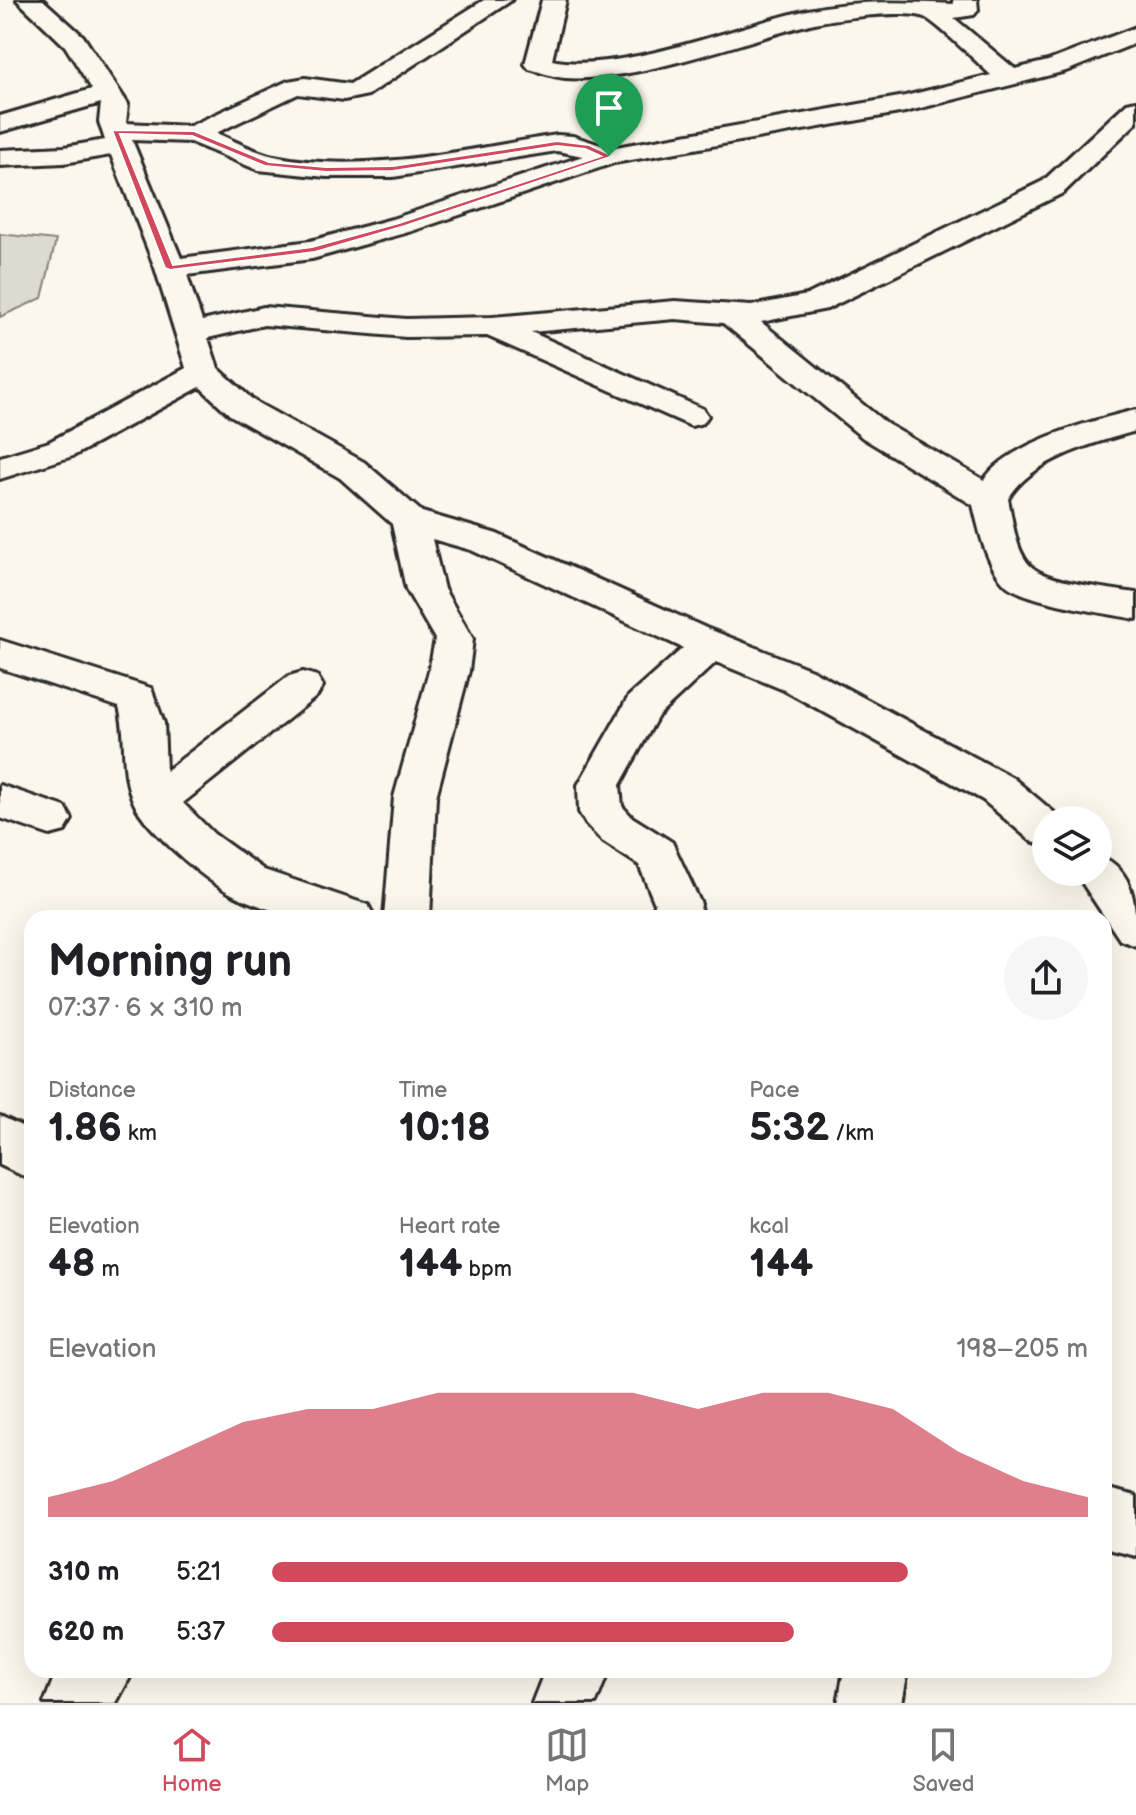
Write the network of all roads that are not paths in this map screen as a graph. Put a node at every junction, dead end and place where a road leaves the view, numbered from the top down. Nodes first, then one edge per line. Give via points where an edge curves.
1 (500, 0) edge
2 (554, 0) edge
3 (965, 0) edge
4 (930, 10) junction
5 (17, 11) edge
6 (1136, 34) edge
7 (1010, 78) junction
8 (72, 88) junction
9 (109, 92) junction
10 (1136, 109) edge
11 (0, 124) edge
12 (117, 133) junction
13 (194, 134) junction
14 (609, 156) junction
15 (0, 158) edge
16 (170, 268) junction
17 (732, 314) junction
18 (492, 326) junction
19 (191, 333) junction
20 (203, 372) junction
21 (691, 416) dead end
22 (1136, 420) edge
23 (0, 468) edge
24 (990, 499) junction
25 (409, 520) junction
26 (1136, 606) edge
27 (711, 645) junction
28 (0, 654) edge
29 (303, 686) dead end
30 (0, 801) edge
31 (155, 802) junction
32 (1032, 818) edge
33 (50, 819) dead end
34 (1110, 886) edge
35 (329, 910) edge
36 (408, 910) edge
37 (677, 910) edge
38 (1136, 927) edge
39 (0, 1139) edge
40 (24, 1152) edge
41 (1112, 1520) edge
42 (1136, 1526) edge
43 (96, 1678) edge
44 (574, 1678) edge
45 (875, 1678) edge
46 (76, 1703) edge
47 (564, 1703) edge
48 (870, 1703) edge

1 - 13 street via 359,90 293,87
2 - 4 street via 538,64 558,69 652,60 839,11
3 - 4 street via 964,11
4 - 7 street
5 - 9 street via 74,41
6 - 7 street via 1057,66
7 - 14 street via 905,104
8 - 9 street
8 - 11 street
8 - 12 street via 83,108
9 - 12 street
10 - 17 street via 1053,187 816,302
12 - 13 street
12 - 15 street via 64,155
12 - 16 street
13 - 14 street via 268,164 326,169 393,169 557,143
14 - 16 street via 312,250
16 - 19 street
17 - 18 street via 675,310
17 - 24 street via 875,431
18 - 19 street via 406,328 264,316
18 - 21 street
19 - 20 street
20 - 23 street via 61,449
20 - 25 street via 242,408 352,470
22 - 24 street via 1065,441 1004,476
24 - 26 street via 1002,550 1020,577 1067,594
25 - 27 street via 484,542
25 - 36 street via 425,589 454,639 415,797
27 - 32 street via 798,680 985,782
27 - 37 street via 643,706 599,785 601,812 656,854
28 - 31 street via 137,698 144,723 144,768
29 - 31 street
30 - 33 street
31 - 35 street via 198,846 248,882
34 - 38 street
39 - 40 street
41 - 42 street
43 - 46 street
44 - 47 street
45 - 48 street

